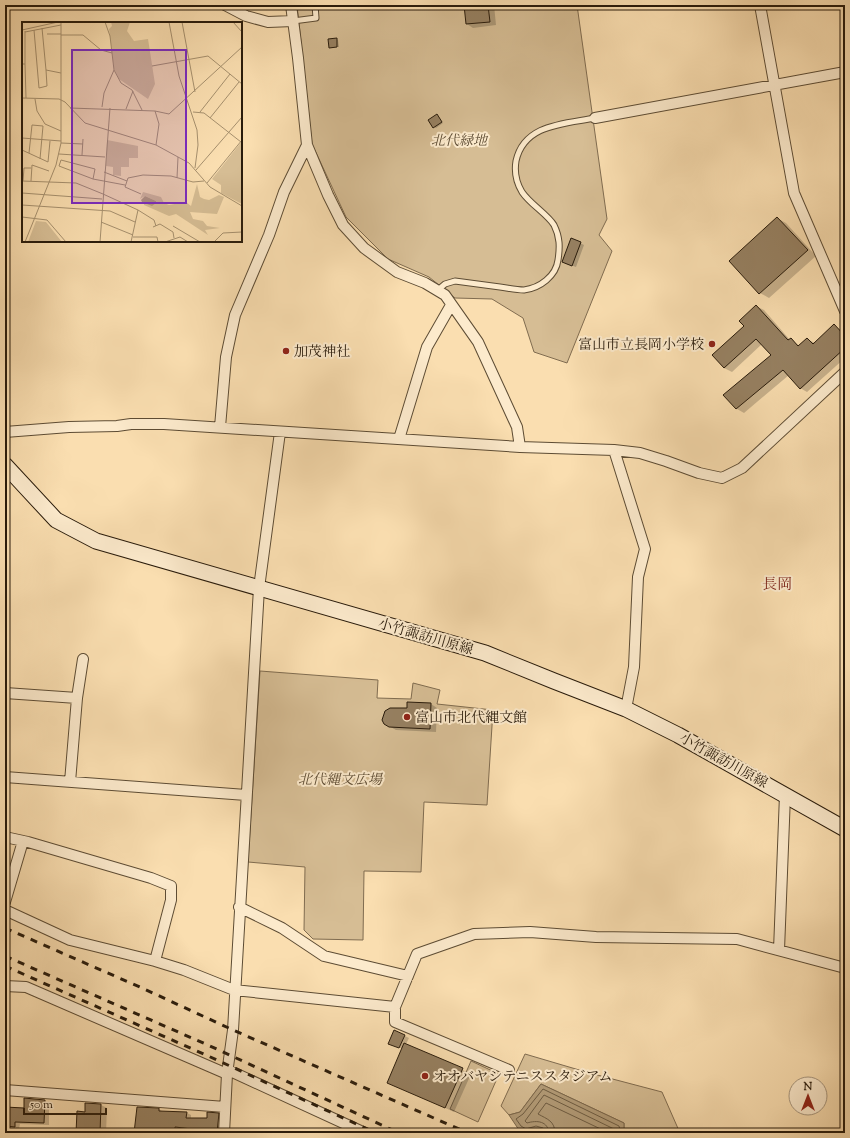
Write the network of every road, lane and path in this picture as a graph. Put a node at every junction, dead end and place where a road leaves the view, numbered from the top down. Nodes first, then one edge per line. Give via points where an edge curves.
1 (225, 5) edge
2 (291, 5) edge
3 (315, 5) edge
4 (760, 5) edge
5 (293, 21) junction
6 (845, 72) edge
7 (774, 84) junction
8 (595, 118) joint
9 (307, 145) junction
10 (438, 290) junction
11 (452, 305) junction
12 (845, 311) edge
13 (845, 372) edge
14 (220, 427) junction
15 (5, 432) edge
16 (280, 432) junction
17 (398, 439) junction
18 (520, 447) junction
19 (614, 450) junction
20 (5, 465) edge
21 (259, 588) junction
22 (83, 659) dead end
23 (5, 693) edge
24 (78, 698) junction
25 (626, 709) junction
26 (5, 777) edge
27 (70, 782) junction
28 (785, 794) junction
29 (246, 795) junction
30 (845, 828) edge
31 (5, 837) edge
32 (23, 841) junction
33 (5, 902) edge
34 (239, 907) junction
35 (5, 910) edge
36 (779, 950) junction
37 (155, 961) junction
38 (845, 968) edge
39 (408, 976) junction
40 (5, 986) edge
41 (234, 990) junction
42 (395, 1007) junction
43 (509, 1070) dead end
44 (228, 1072) junction
45 (5, 1090) edge
46 (225, 1108) junction
47 (224, 1133) edge
48 (365, 1133) edge

1 - 5 street via 246,16 268,22
2 - 5 street
3 - 5 lane via 316,18
4 - 7 street
5 - 9 street
6 - 7 street
7 - 8 street
7 - 12 street via 794,193
8 - 10 lane via 542,129 527,138 518,152 515,166 516,181 523,194 553,223 558,234 560,249 557,266 549,278 525,290 455,281 445,284
9 - 10 street via 328,195 348,231 364,248 397,272
9 - 14 street via 284,192 235,315 226,357
10 - 11 street
11 - 17 street via 427,347
11 - 18 street via 478,342 517,427
13 - 19 street via 742,468 722,478 640,453
14 - 15 street via 131,424
14 - 16 street
16 - 17 street
16 - 21 street
17 - 18 street
18 - 19 street
19 - 25 street via 645,549 638,577 634,668
20 - 21 main road, 小竹諏訪川原線 via 56,520 96,541
21 - 25 main road, 小竹諏訪川原線 via 485,653
21 - 29 street
22 - 24 street
23 - 24 street
24 - 27 street
25 - 28 main road, 小竹諏訪川原線
26 - 27 street
27 - 29 street
28 - 30 main road, 小竹諏訪川原線
28 - 36 street
29 - 34 street
31 - 32 street
32 - 33 street
32 - 37 street via 171,886 171,900
34 - 39 street via 282,928 324,956
34 - 41 street
35 - 37 street via 70,940
36 - 38 street
36 - 39 street via 737,939 596,937 530,932 474,934 417,954
37 - 41 street
39 - 42 street
40 - 44 street via 26,987
41 - 42 street
41 - 44 street
42 - 43 street via 395,1022
44 - 46 street
44 - 48 street
45 - 46 street
46 - 47 street

